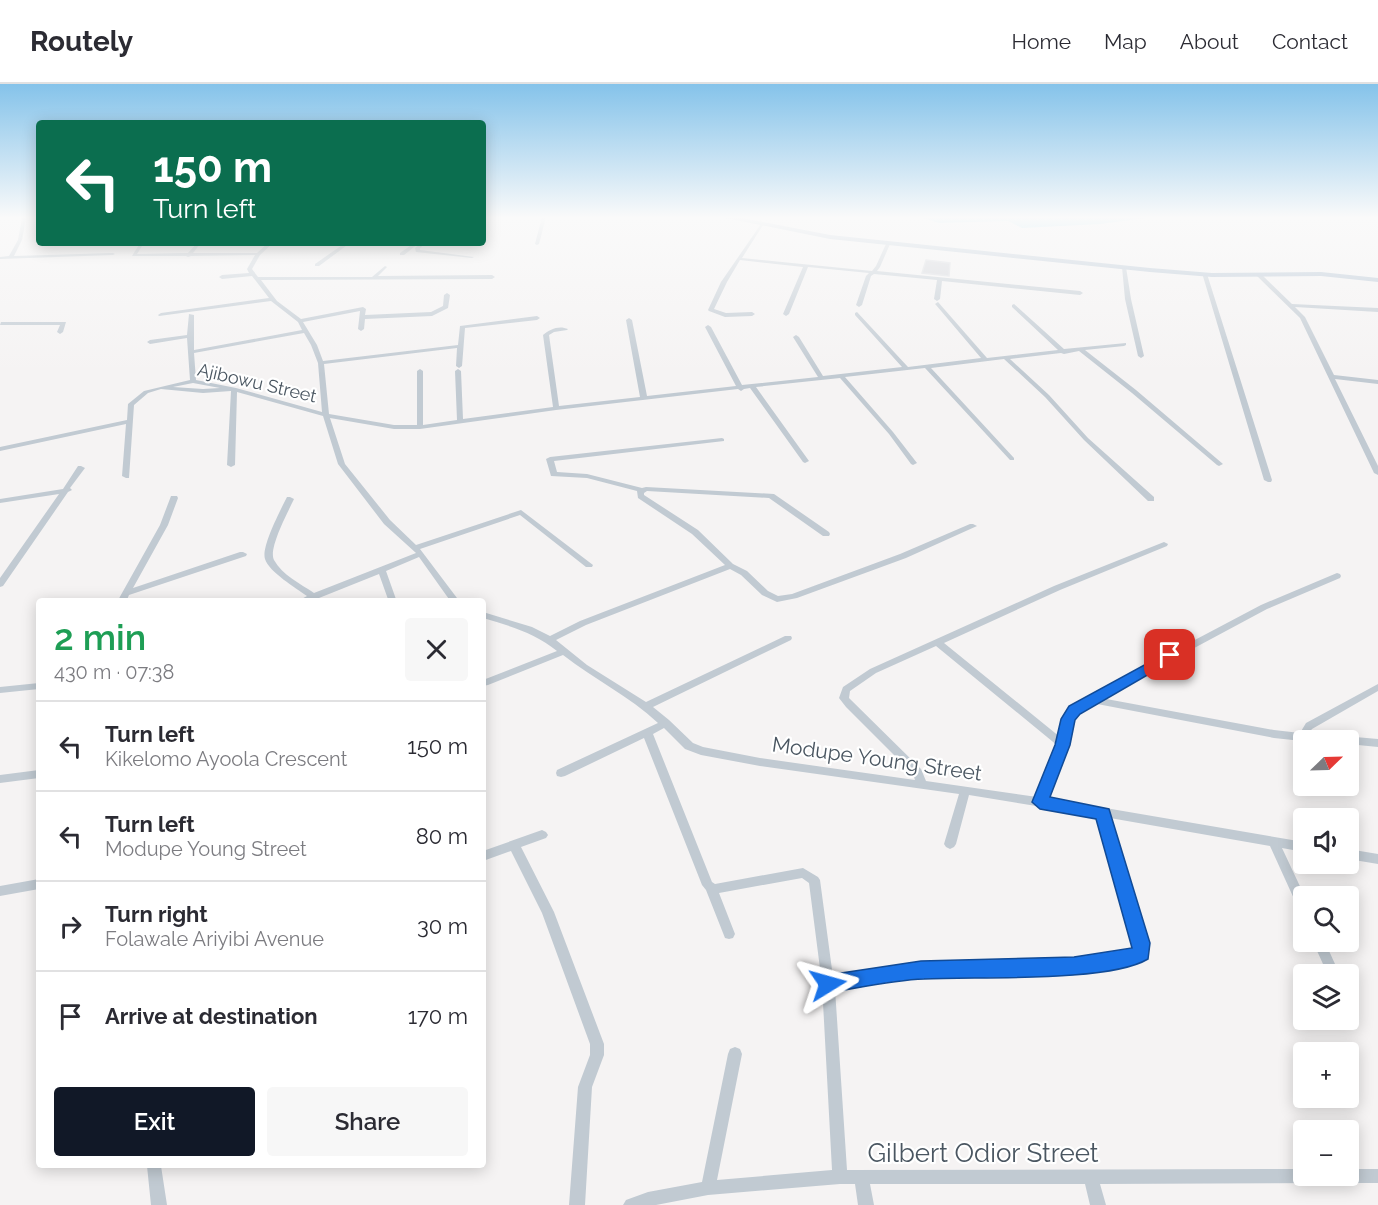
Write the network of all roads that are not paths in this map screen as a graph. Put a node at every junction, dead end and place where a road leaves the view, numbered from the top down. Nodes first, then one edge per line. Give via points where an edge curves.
1 (249, 269) edge
2 (382, 269) edge
3 (733, 269) edge
4 (805, 269) edge
5 (832, 269) edge
6 (875, 269) edge
7 (1124, 269) edge
8 (1150, 269) edge
9 (1172, 269) edge
10 (874, 272) junction
11 (1204, 274) junction
12 (1258, 274) junction
13 (222, 277) dead end
14 (254, 277) junction
15 (492, 277) dead end
16 (373, 278) junction
17 (1378, 278) edge
18 (940, 279) junction
19 (1080, 293) dead end
20 (447, 295) dead end
21 (272, 299) junction
22 (860, 305) dead end
23 (1293, 305) junction
24 (1014, 306) dead end
25 (1378, 310) edge
26 (752, 314) dead end
27 (786, 314) dead end
28 (858, 314) dead end
29 (161, 315) dead end
30 (191, 315) dead end
31 (364, 316) junction
32 (537, 318) dead end
33 (629, 320) dead end
34 (300, 321) junction
35 (1, 324) edge
36 (708, 327) dead end
37 (361, 329) dead end
38 (565, 329) dead end
39 (306, 331) junction
40 (60, 332) dead end
41 (190, 336) junction
42 (796, 337) dead end
43 (150, 342) dead end
44 (1125, 344) dead end
45 (460, 346) junction
46 (1081, 350) junction
47 (191, 352) junction
48 (1064, 352) junction
49 (1142, 356) dead end
50 (1006, 358) junction
51 (986, 360) junction
52 (321, 363) junction
53 (927, 367) junction
54 (907, 369) junction
55 (420, 371) dead end
56 (842, 376) junction
57 (1331, 377) junction
58 (822, 379) junction
59 (193, 381) junction
60 (1378, 382) edge
61 (159, 388) junction
62 (753, 388) junction
63 (234, 389) junction
64 (741, 389) junction
65 (644, 399) junction
66 (325, 400) junction
67 (302, 408) junction
68 (556, 408) junction
69 (326, 415) junction
70 (130, 421) junction
71 (460, 421) junction
72 (420, 427) junction
73 (722, 440) dead end
74 (1, 450) edge
75 (1012, 459) dead end
76 (806, 461) dead end
77 (913, 463) dead end
78 (1219, 464) dead end
79 (231, 465) dead end
80 (81, 468) dead end
81 (1378, 473) edge
82 (126, 476) dead end
83 (1268, 480) dead end
84 (68, 490) junction
85 (642, 490) junction
86 (174, 498) dead end
87 (290, 499) dead end
88 (1151, 499) dead end
89 (0, 501) edge
90 (973, 526) dead end
91 (826, 534) dead end
92 (1164, 544) dead end
93 (419, 551) junction
94 (243, 554) dead end
95 (589, 565) dead end
96 (730, 566) junction
97 (381, 570) junction
98 (1337, 576) dead end
99 (0, 584) edge
100 (126, 593) junction
101 (312, 596) junction
102 (123, 598) edge
103 (308, 598) edge
104 (392, 598) edge
105 (453, 598) edge
106 (486, 616) edge
107 (788, 638) dead end
108 (550, 640) junction
109 (937, 642) junction
110 (565, 651) junction
111 (486, 682) edge
112 (36, 686) edge
113 (1378, 687) edge
114 (0, 690) edge
115 (1090, 699) junction
116 (646, 706) junction
117 (666, 723) junction
118 (1307, 730) edge
119 (647, 732) junction
120 (1293, 736) edge
121 (1359, 742) edge
122 (1378, 743) edge
123 (1063, 745) junction
124 (561, 773) dead end
125 (36, 774) edge
126 (0, 779) edge
127 (922, 784) junction
128 (965, 790) junction
129 (1040, 802) junction
130 (1103, 814) junction
131 (542, 835) dead end
132 (1274, 842) junction
133 (950, 844) dead end
134 (514, 845) junction
135 (1293, 845) edge
136 (486, 855) edge
137 (1359, 856) edge
138 (1378, 859) edge
139 (36, 885) edge
140 (1294, 886) edge
141 (711, 888) junction
142 (0, 891) edge
143 (729, 934) dead end
144 (828, 984) junction
145 (735, 1054) dead end
146 (154, 1168) edge
147 (861, 1176) junction
148 (1293, 1176) edge
149 (1359, 1176) edge
150 (1378, 1176) edge
151 (840, 1177) junction
152 (1091, 1178) junction
153 (708, 1188) junction
154 (648, 1202) edge
155 (159, 1205) edge
156 (577, 1205) edge
157 (632, 1205) edge
158 (866, 1205) edge
159 (1098, 1205) edge

1 - 14 street
2 - 16 street
3 - 26 street via 711,311
4 - 27 street
5 - 10 street
6 - 10 street
7 - 49 street
8 - 11 main road
9 - 17 main road via 1305,270
10 - 18 street
10 - 22 street via 869,276
11 - 12 main road
11 - 83 street
12 - 17 main road
12 - 23 street
13 - 14 street
14 - 16 street
14 - 21 street
15 - 16 street
18 - 19 street
18 - 51 street via 937,302
20 - 31 street via 446,306 436,313
21 - 29 street
21 - 34 street
23 - 25 street
23 - 57 street
24 - 48 street
28 - 54 street
30 - 41 street
31 - 34 street via 362,309
31 - 37 street
32 - 45 street via 462,327
33 - 65 street
34 - 39 street
35 - 40 street via 64,323
36 - 64 street
38 - 68 street via 546,335
39 - 47 street
39 - 52 street
41 - 43 street
41 - 47 street
42 - 58 street
44 - 46 street, Ajibowu Street
45 - 52 street
45 - 71 street
46 - 48 street, Ajibowu Street
46 - 78 street via 1127,383
47 - 59 street
48 - 50 street, Ajibowu Street
50 - 51 street, Ajibowu Street
50 - 88 street
51 - 53 street, Ajibowu Street
52 - 66 street
53 - 54 street, Ajibowu Street
53 - 75 street
54 - 56 street, Ajibowu Street
55 - 72 street
56 - 58 street, Ajibowu Street
56 - 77 street
57 - 60 street
57 - 81 street
58 - 62 street, Ajibowu Street
59 - 61 street, Ajibowu Street
59 - 63 street, Ajibowu Street
61 - 63 street
61 - 70 street, Ajibowu Street via 131,404
62 - 64 street, Ajibowu Street
62 - 76 street
63 - 67 street, Ajibowu Street
63 - 79 street
64 - 65 street, Ajibowu Street
65 - 68 street, Ajibowu Street
66 - 67 street
66 - 69 street
67 - 69 street, Ajibowu Street
68 - 71 street, Ajibowu Street
69 - 72 street, Ajibowu Street via 394,427
69 - 93 street via 346,471 387,522
70 - 74 street
70 - 82 street
71 - 72 street, Ajibowu Street
73 - 85 street via 550,459 554,474 587,476
80 - 84 street
84 - 89 street
84 - 99 street
85 - 91 street via 771,496
85 - 96 street via 640,496 695,532
86 - 100 street via 164,525
87 - 101 street via 272,541 269,559 281,574
90 - 96 street via 903,556 781,599 770,597 748,576
92 - 109 street
93 - 95 street via 521,512
93 - 97 street
93 - 105 street
94 - 100 street
96 - 108 street
97 - 101 street
97 - 104 street
98 - 115 street via 1264,607
100 - 102 street
101 - 103 street
106 - 108 street, Modupe Young Street
107 - 116 street
108 - 110 street, Modupe Young Street
109 - 123 street
109 - 127 street via 856,681 844,694 849,705 917,772
110 - 111 street
110 - 116 street, Modupe Young Street
112 - 114 street
113 - 118 street
115 - 120 street via 1193,721
115 - 123 street via 1068,719
116 - 117 street, Modupe Young Street
117 - 119 street
117 - 127 street, Modupe Young Street via 689,746 701,751
119 - 124 street
119 - 141 street
121 - 122 street
123 - 129 street
125 - 126 street
127 - 128 street, Modupe Young Street
128 - 129 street, Modupe Young Street
128 - 133 street
129 - 130 street, Modupe Young Street
130 - 132 street, Modupe Young Street
130 - 144 street via 1141,943 1138,956 1074,966 921,970
131 - 134 street
132 - 135 street, Modupe Young Street
132 - 140 street
134 - 136 street
134 - 156 street via 548,912 597,1044 585,1087
137 - 138 street
139 - 142 street
141 - 143 street
141 - 144 street via 803,873 810,876 815,884
144 - 151 street
145 - 153 street
146 - 155 street
147 - 151 street, Gilbert Odior Street
147 - 152 street, Gilbert Odior Street
147 - 158 street
148 - 152 street, Gilbert Odior Street
149 - 150 street
151 - 153 street, Gilbert Odior Street
152 - 159 street
153 - 154 street, Gilbert Odior Street
154 - 157 street, Gilbert Odior Street

